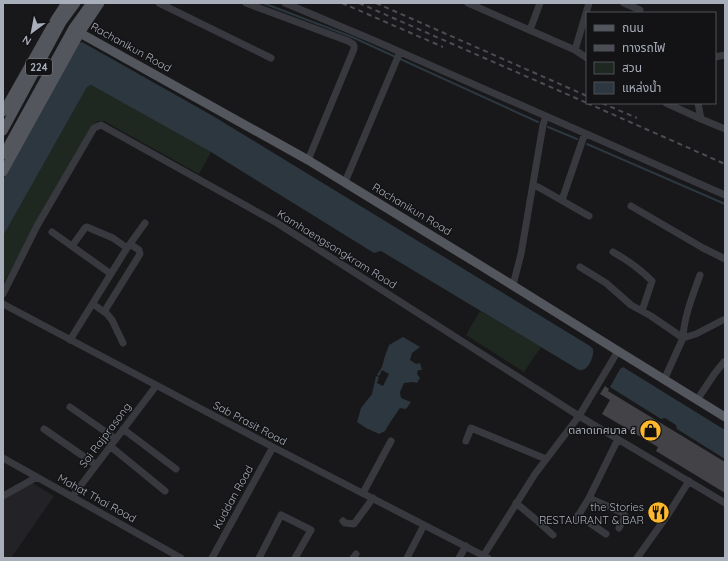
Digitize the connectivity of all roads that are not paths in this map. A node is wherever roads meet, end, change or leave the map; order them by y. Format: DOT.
graph roads {
  1 [pos="66,3"];
  2 [pos="76,3"];
  3 [pos="91,3"];
  4 [pos="100,3"];
  5 [pos="159,3"];
  6 [pos="246,3"];
  7 [pos="285,3"];
  8 [pos="540,3"];
  9 [pos="624,3"];
  10 [pos="473,4"];
  11 [pos="640,9"];
  12 [pos="586,13"];
  13 [pos="530,30"];
  14 [pos="80,32"];
  15 [pos="575,50"];
  16 [pos="398,55"];
  17 [pos="586,57"];
  18 [pos="270,58"];
  19 [pos="668,104"];
  20 [pos="698,104"];
  21 [pos="3,112"];
  22 [pos="546,116"];
  23 [pos="702,119"];
  24 [pos="725,128"];
  25 [pos="3,131"];
  26 [pos="585,134"];
  27 [pos="3,155"];
  28 [pos="308,160"];
  29 [pos="3,172"];
  30 [pos="345,182"];
  31 [pos="533,185"];
  32 [pos="725,195"];
  33 [pos="562,200"];
  34 [pos="631,206"];
  35 [pos="589,216"];
  36 [pos="145,223"];
  37 [pos="52,232"];
  38 [pos="72,246"];
  39 [pos="128,246"];
  40 [pos="613,252"];
  41 [pos="725,259"];
  42 [pos="580,267"];
  43 [pos="111,274"];
  44 [pos="700,275"];
  45 [pos="512,285"];
  46 [pos="3,294"];
  47 [pos="3,304"];
  48 [pos="93,304"];
  49 [pos="642,311"];
  50 [pos="104,312"];
  51 [pos="723,320"];
  52 [pos="683,338"];
  53 [pos="70,340"];
  54 [pos="123,343"];
  55 [pos="618,351"];
  56 [pos="724,362"];
  57 [pos="664,380"];
  58 [pos="156,386"];
  59 [pos="697,400"];
  60 [pos="70,407"];
  61 [pos="579,416"];
  62 [pos="725,417"];
  63 [pos="44,429"];
  64 [pos="123,429"];
  65 [pos="116,439"];
  66 [pos="618,439"];
  67 [pos="391,441"];
  68 [pos="466,441"];
  69 [pos="110,446"];
  70 [pos="273,447"];
  71 [pos="3,458"];
  72 [pos="546,459"];
  73 [pos="96,465"];
  74 [pos="176,469"];
  75 [pos="37,477"];
  76 [pos="689,481"];
  77 [pos="165,491"];
  78 [pos="363,493"];
  79 [pos="3,496"];
  80 [pos="72,497"];
  81 [pos="373,498"];
  82 [pos="589,498"];
  83 [pos="516,503"];
  84 [pos="725,503"];
  85 [pos="343,521"];
  86 [pos="424,525"];
  87 [pos="619,528"];
  88 [pos="606,534"];
  89 [pos="553,536"];
  90 [pos="466,546"];
  91 [pos="485,557"];
  92 [pos="181,558"];
  93 [pos="212,558"];
  94 [pos="259,558"];
  95 [pos="295,558"];
  96 [pos="407,558"];
  97 [pos="459,558"];
  98 [pos="636,558"];
  1 -- 21 [label="main road"];
  2 -- 25 [label="main road, 224"];
  3 -- 27 [label="main road"];
  4 -- 14 [label="main road"];
  5 -- 18 [label="street"];
  6 -- 28 [label="street"];
  7 -- 16 [label="street"];
  8 -- 13 [label="street"];
  9 -- 11 [label="street"];
  10 -- 13 [label="street"];
  12 -- 15 [label="street"];
  13 -- 15 [label="street"];
  14 -- 28 [label="main road, Rachanikun Road"];
  14 -- 29 [label="main road"];
  15 -- 17 [label="street"];
  16 -- 22 [label="street"];
  16 -- 30 [label="street"];
  19 -- 23 [label="street"];
  20 -- 23 [label="street"];
  22 -- 26 [label="street"];
  22 -- 31 [label="street"];
  23 -- 24 [label="street"];
  26 -- 32 [label="street"];
  26 -- 33 [label="street"];
  28 -- 30 [label="main road, Rachanikun Road"];
  30 -- 45 [label="main road, Rachanikun Road"];
  31 -- 33 [label="street"];
  31 -- 45 [label="street"];
  33 -- 35 [label="street"];
  34 -- 41 [label="street"];
  36 -- 39 [label="street"];
  37 -- 38 [label="street"];
  38 -- 39 [label="street"];
  38 -- 43 [label="street"];
  39 -- 43 [label="street"];
  39 -- 50 [label="street"];
  40 -- 49 [label="street"];
  42 -- 49 [label="street"];
  43 -- 48 [label="street"];
  44 -- 52 [label="street"];
  45 -- 55 [label="main road, Rachanikun Road"];
  46 -- 61 [label="street, Kamhaengsongkram Road"];
  47 -- 53 [label="street, Sab Prasit Road"];
  48 -- 50 [label="street"];
  48 -- 53 [label="street"];
  49 -- 52 [label="street"];
  50 -- 54 [label="street"];
  51 -- 52 [label="street"];
  52 -- 57 [label="street"];
  53 -- 58 [label="street, Sab Prasit Road"];
  55 -- 57 [label="main road, Rachanikun Road"];
  55 -- 61 [label="street"];
  56 -- 59 [label="street"];
  57 -- 59 [label="main road, Rachanikun Road"];
  58 -- 64 [label="street, Soi Rajprasong"];
  58 -- 70 [label="street, Sab Prasit Road"];
  59 -- 62 [label="main road, Rachanikun Road"];
  60 -- 65 [label="street"];
  61 -- 66 [label="street, Kamhaengsongkram Road"];
  61 -- 72 [label="street"];
  63 -- 73 [label="street"];
  64 -- 65 [label="street, Soi Rajprasong"];
  64 -- 74 [label="street"];
  65 -- 69 [label="street, Soi Rajprasong"];
  66 -- 76 [label="street, Kamhaengsongkram Road"];
  66 -- 82 [label="street"];
  67 -- 78 [label="street"];
  68 -- 72 [label="street"];
  69 -- 73 [label="street, Soi Rajprasong"];
  69 -- 77 [label="street"];
  70 -- 78 [label="street, Sab Prasit Road"];
  70 -- 93 [label="street, Kuddan Road"];
  71 -- 75 [label="street, Mahat Thai Road"];
  72 -- 83 [label="street"];
  73 -- 80 [label="street, Soi Rajprasong"];
  75 -- 79 [label="street"];
  75 -- 80 [label="street, Mahat Thai Road"];
  76 -- 84 [label="street, Kamhaengsongkram Road"];
  76 -- 98 [label="street"];
  78 -- 81 [label="street, Sab Prasit Road"];
  80 -- 92 [label="street, Mahat Thai Road"];
  81 -- 85 [label="street"];
  81 -- 86 [label="street, Sab Prasit Road"];
  82 -- 87 [label="street"];
  82 -- 88 [label="street"];
  83 -- 89 [label="street"];
  83 -- 91 [label="street"];
  86 -- 90 [label="street, Sab Prasit Road"];
  86 -- 96 [label="street"];
  90 -- 91 [label="street, Sab Prasit Road"];
  90 -- 97 [label="street"];
  94 -- 95 [label="street"];
}
